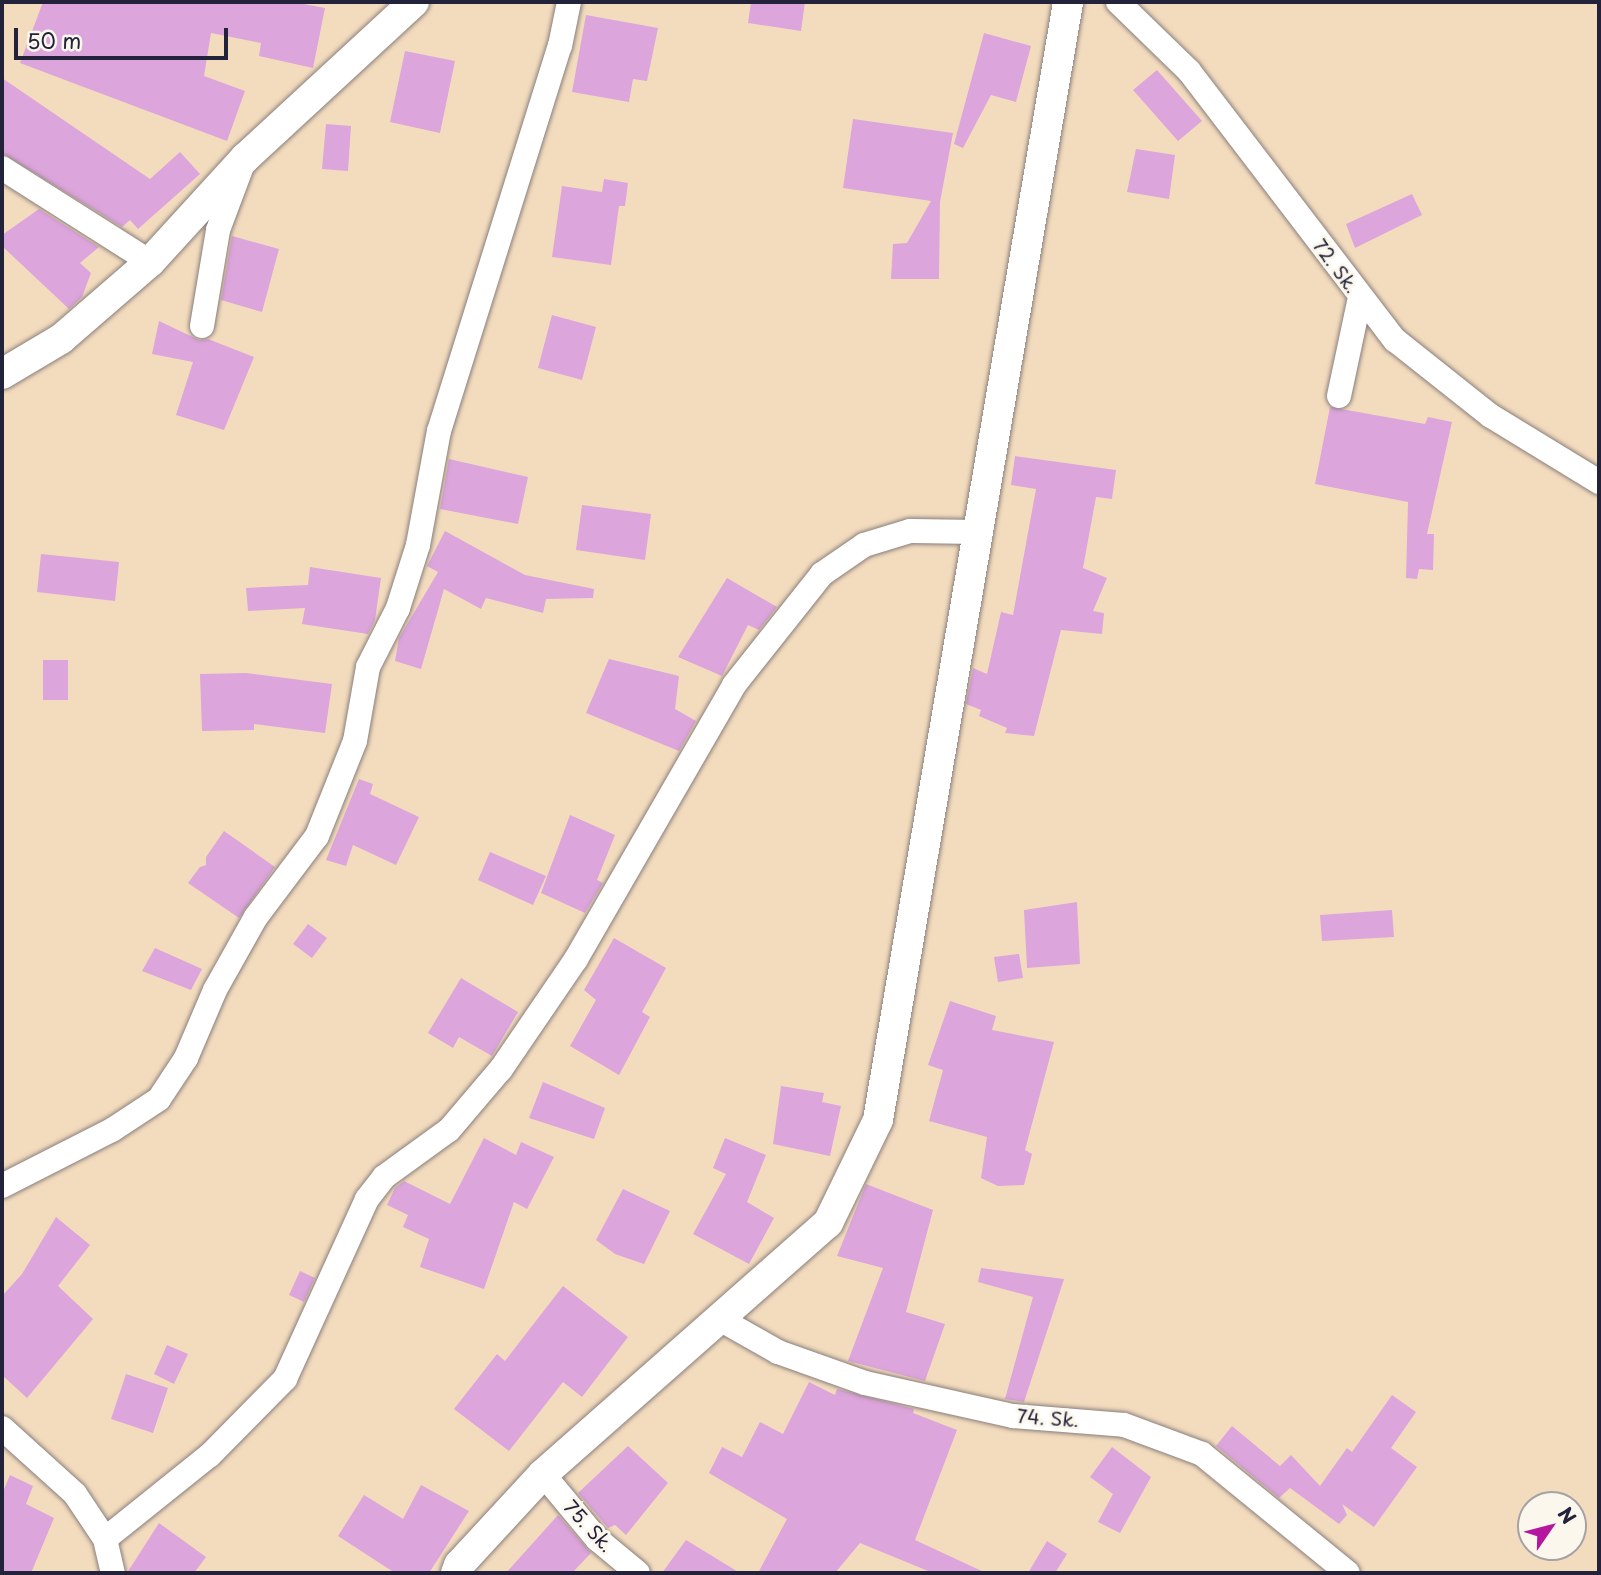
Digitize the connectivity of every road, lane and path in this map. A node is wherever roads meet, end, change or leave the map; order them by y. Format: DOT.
graph roads {
  1 [pos="414,2"];
  2 [pos="569,2"];
  3 [pos="1068,2"];
  4 [pos="1118,2"];
  5 [pos="245,159"];
  6 [pos="2,168"];
  7 [pos="150,262"];
  8 [pos="1360,298"];
  9 [pos="202,326"];
  10 [pos="2,374"];
  11 [pos="1339,396"];
  12 [pos="1599,482"];
  13 [pos="981,532"];
  14 [pos="2,1186"];
  15 [pos="718,1318"];
  16 [pos="2,1427"];
  17 [pos="543,1474"];
  18 [pos="105,1539"];
  19 [pos="113,1573"];
  20 [pos="456,1573"];
  21 [pos="638,1573"];
  22 [pos="1348,1573"];
  1 -- 5 [label="street"];
  2 -- 14 [label="street"];
  3 -- 13 [label="street"];
  4 -- 8 [label="street, 72. Sk."];
  5 -- 7 [label="street"];
  5 -- 9 [label="street"];
  6 -- 7 [label="street"];
  7 -- 10 [label="street"];
  8 -- 11 [label="street"];
  8 -- 12 [label="street, 72. Sk."];
  13 -- 15 [label="street"];
  13 -- 18 [label="street"];
  15 -- 17 [label="street"];
  15 -- 22 [label="street, 74. Sk."];
  16 -- 18 [label="street"];
  17 -- 20 [label="street"];
  17 -- 21 [label="street, 75. Sk."];
  18 -- 19 [label="street"];
}
